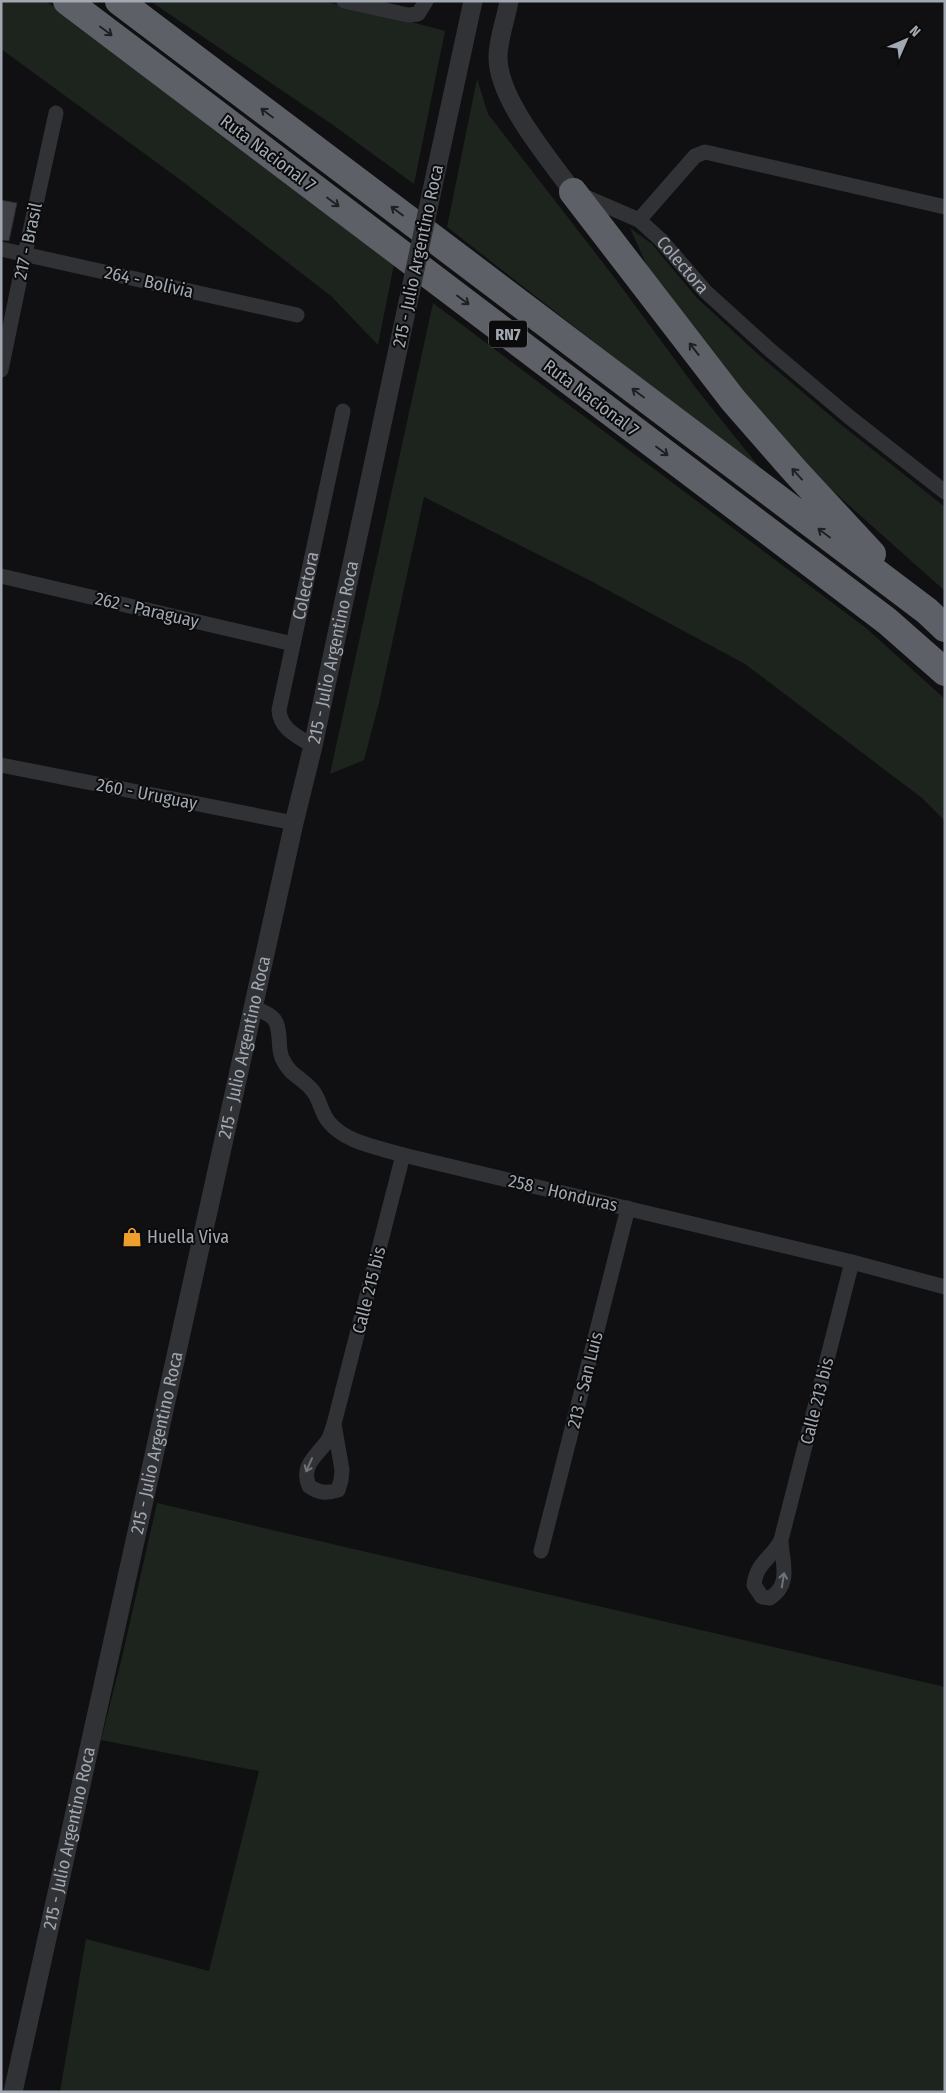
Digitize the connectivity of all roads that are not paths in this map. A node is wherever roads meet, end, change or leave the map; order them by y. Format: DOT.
graph roads {
  1 [pos="67,1"];
  2 [pos="119,1"];
  3 [pos="344,1"];
  4 [pos="426,1"];
  5 [pos="473,1"];
  6 [pos="510,1"];
  7 [pos="56,113"];
  8 [pos="573,192"];
  9 [pos="945,207"];
  10 [pos="639,220"];
  11 [pos="1,249"];
  12 [pos="25,254"];
  13 [pos="297,315"];
  14 [pos="1,370"];
  15 [pos="343,410"];
  16 [pos="945,492"];
  17 [pos="1,576"];
  18 [pos="936,620"];
  19 [pos="293,644"];
  20 [pos="945,672"];
  21 [pos="313,746"];
  22 [pos="1,765"];
  23 [pos="294,823"];
  24 [pos="252,1007"];
  25 [pos="403,1155"];
  26 [pos="628,1208"];
  27 [pos="852,1262"];
  28 [pos="945,1287"];
  29 [pos="334,1424"];
  30 [pos="781,1540"];
  31 [pos="541,1551"];
  32 [pos="10,2087"];
  1 -- 20 [label="highway, Ruta Nacional 7 / RN7, one-way"];
  18 -- 2 [label="highway, Ruta Nacional 7 / RN7, one-way"];
  3 -- 4 [label="street"];
  5 -- 21 [label="street, 215 - Julio Argentino Roca, bridge"];
  6 -- 8 [label="street"];
  7 -- 12 [label="street, 217 - Brasil"];
  8 -- 10 [label="street, Colectora"];
  18 -- 8 [label="highway, one-way"];
  9 -- 10 [label="street"];
  10 -- 16 [label="street, Colectora"];
  11 -- 12 [label="street, 264 - Bolivia"];
  12 -- 13 [label="street, 264 - Bolivia"];
  12 -- 14 [label="street, 217 - Brasil"];
  15 -- 19 [label="street, Colectora"];
  17 -- 19 [label="street, 262 - Paraguay"];
  19 -- 21 [label="street, Colectora"];
  21 -- 23 [label="street, 215 - Julio Argentino Roca"];
  22 -- 23 [label="street, 260 - Uruguay"];
  23 -- 24 [label="street, 215 - Julio Argentino Roca"];
  24 -- 25 [label="street, 258 - Honduras"];
  24 -- 32 [label="street, 215 - Julio Argentino Roca"];
  25 -- 26 [label="street, 258 - Honduras"];
  25 -- 29 [label="street, Calle 215 bis"];
  26 -- 27 [label="street, 258 - Honduras"];
  26 -- 31 [label="street, 213 - San Luis"];
  27 -- 28 [label="street, 258 - Honduras"];
  27 -- 30 [label="street, Calle 213 bis"];
}
